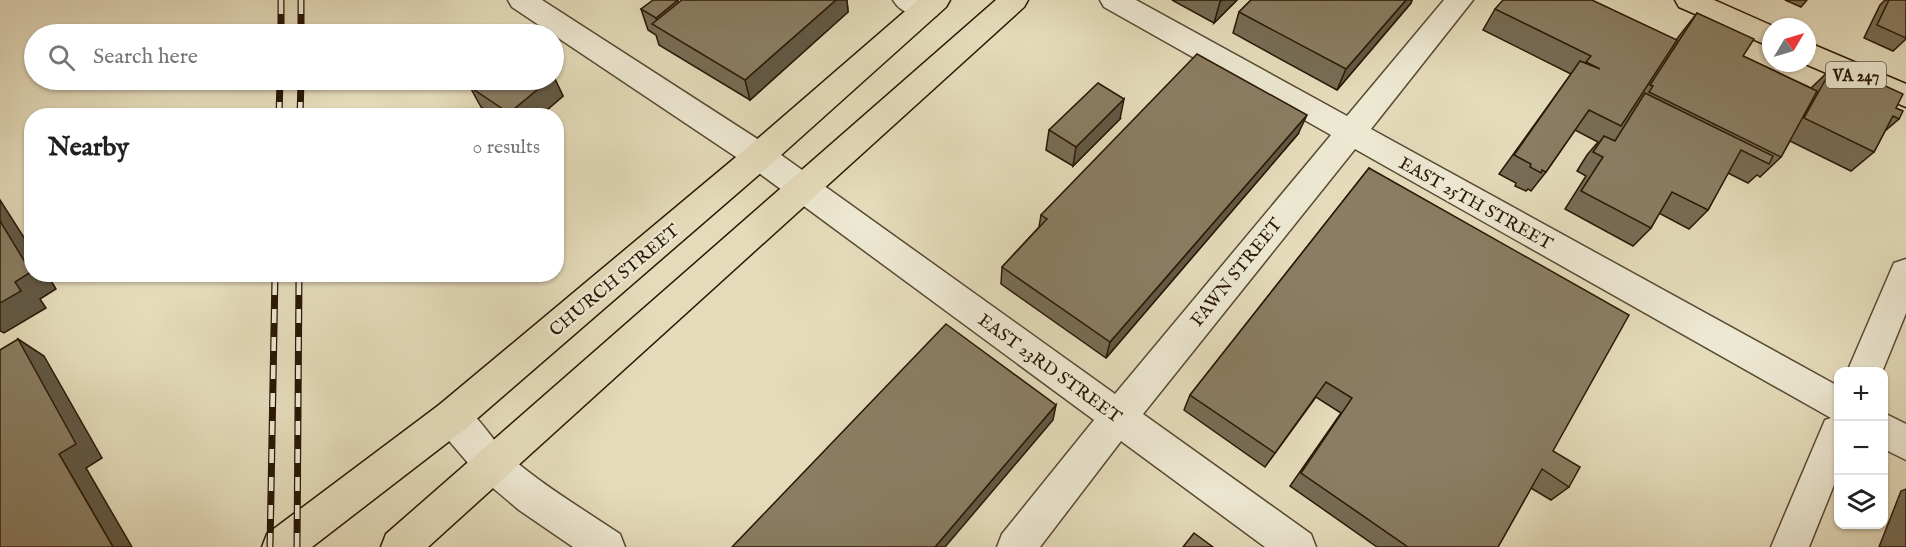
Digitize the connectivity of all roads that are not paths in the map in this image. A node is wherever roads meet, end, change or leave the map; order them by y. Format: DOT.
graph roads {
  1 [pos="522,0"];
  2 [pos="1014,0"];
  3 [pos="1459,0"];
  4 [pos="1689,0"];
  5 [pos="1122,2"];
  6 [pos="923,3"];
  7 [pos="558,24"];
  8 [pos="564,28"];
  9 [pos="1762,33"];
  10 [pos="1816,57"];
  11 [pos="1906,96"];
  12 [pos="1350,132"];
  13 [pos="759,156"];
  14 [pos="803,188"];
  15 [pos="1905,278"];
  16 [pos="1866,367"];
  17 [pos="1834,401"];
  18 [pos="452,417"];
  19 [pos="1118,417"];
  20 [pos="1888,432"];
  21 [pos="1906,442"];
  22 [pos="1834,444"];
  23 [pos="493,465"];
  24 [pos="281,547"];
  25 [pos="400,547"];
  26 [pos="606,547"];
  27 [pos="1016,547"];
  28 [pos="1297,547"];
  29 [pos="1790,547"];
  1 -- 7 [label="street, EAST 23RD STREET"];
  2 -- 14 [label="main road"];
  3 -- 12 [label="street, FAWN STREET"];
  4 -- 9 [label="main road"];
  5 -- 12 [label="street, EAST 25TH STREET"];
  6 -- 13 [label="main road, CHURCH STREET"];
  8 -- 13 [label="street, EAST 23RD STREET"];
  10 -- 11 [label="main road, VA 247"];
  12 -- 17 [label="street, EAST 25TH STREET"];
  12 -- 19 [label="street, FAWN STREET"];
  13 -- 14 [label="street, EAST 23RD STREET"];
  13 -- 18 [label="main road, CHURCH STREET"];
  14 -- 19 [label="street, EAST 23RD STREET"];
  14 -- 23 [label="main road"];
  15 -- 16 [label="street"];
  18 -- 23 [label="street"];
  18 -- 24 [label="main road, CHURCH STREET"];
  19 -- 27 [label="street, FAWN STREET"];
  19 -- 28 [label="street, EAST 23RD STREET"];
  20 -- 21 [label="street"];
  22 -- 29 [label="street"];
  23 -- 25 [label="main road"];
  23 -- 26 [label="street"];
}
